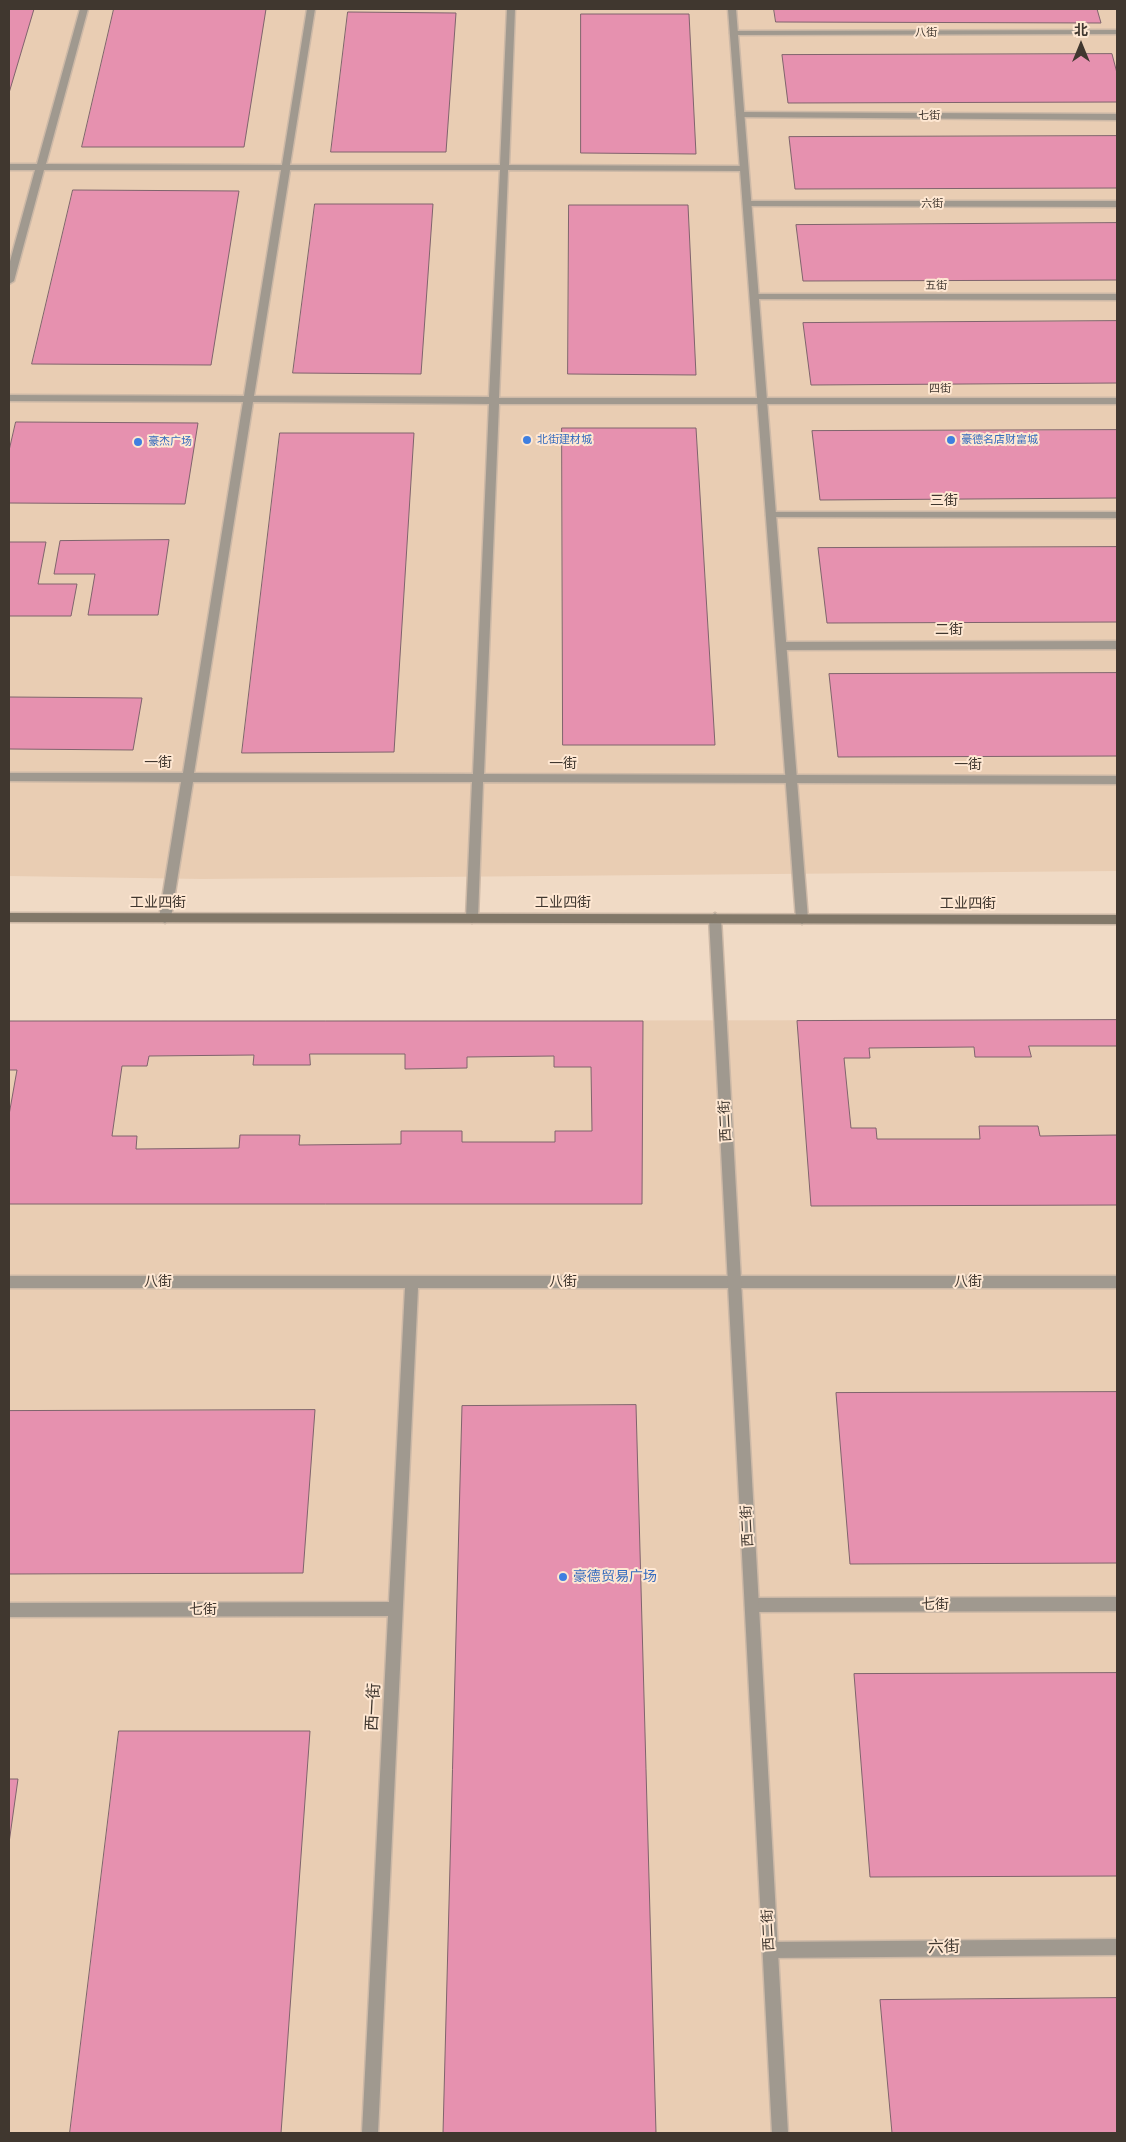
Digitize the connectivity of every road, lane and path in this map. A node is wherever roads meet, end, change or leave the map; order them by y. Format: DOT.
graph roads {
  1 [pos="84,9"];
  2 [pos="311,9"];
  3 [pos="511,9"];
  4 [pos="732,9"];
  5 [pos="1117,32"];
  6 [pos="734,33"];
  7 [pos="740,115"];
  8 [pos="1117,117"];
  9 [pos="9,166"];
  10 [pos="40,167"];
  11 [pos="286,167"];
  12 [pos="504,168"];
  13 [pos="744,168"];
  14 [pos="747,204"];
  15 [pos="1117,204"];
  16 [pos="9,281"];
  17 [pos="754,297"];
  18 [pos="1117,297"];
  19 [pos="9,398"];
  20 [pos="248,399"];
  21 [pos="494,400"];
  22 [pos="1117,401"];
  23 [pos="762,402"];
  24 [pos="771,515"];
  25 [pos="1117,515"];
  26 [pos="1117,645"];
  27 [pos="780,646"];
  28 [pos="9,777"];
  29 [pos="188,778"];
  30 [pos="478,779"];
  31 [pos="791,779"];
  32 [pos="1117,780"];
  33 [pos="9,918"];
  34 [pos="165,918"];
  35 [pos="472,918"];
  36 [pos="716,918"];
  37 [pos="802,919"];
  38 [pos="1117,920"];
  39 [pos="9,1282"];
  40 [pos="412,1282"];
  41 [pos="735,1282"];
  42 [pos="1117,1282"];
  43 [pos="1117,1604"];
  44 [pos="752,1605"];
  45 [pos="396,1609"];
  46 [pos="9,1610"];
  47 [pos="1117,1947"];
  48 [pos="770,1950"];
  49 [pos="370,2133"];
  50 [pos="780,2133"];
  1 -- 10 [label="street"];
  2 -- 11 [label="street"];
  3 -- 12 [label="street"];
  4 -- 6 [label="street"];
  5 -- 6 [label="street, 八街"];
  6 -- 7 [label="street"];
  7 -- 8 [label="street, 七街"];
  7 -- 13 [label="street"];
  9 -- 10 [label="street"];
  10 -- 11 [label="street"];
  10 -- 16 [label="street"];
  11 -- 12 [label="street"];
  11 -- 20 [label="street"];
  12 -- 13 [label="street"];
  12 -- 21 [label="street"];
  13 -- 14 [label="street"];
  14 -- 15 [label="street, 六街"];
  14 -- 17 [label="street"];
  17 -- 18 [label="street, 五街"];
  17 -- 23 [label="street"];
  19 -- 20 [label="street, 四街"];
  20 -- 21 [label="street, 四街"];
  20 -- 29 [label="street"];
  21 -- 23 [label="street, 四街"];
  21 -- 30 [label="street"];
  22 -- 23 [label="street, 四街"];
  23 -- 24 [label="street"];
  24 -- 25 [label="street, 三街"];
  24 -- 27 [label="street"];
  26 -- 27 [label="street, 二街"];
  27 -- 31 [label="street"];
  28 -- 29 [label="street, 一街"];
  29 -- 30 [label="street, 一街"];
  29 -- 34 [label="street"];
  30 -- 31 [label="street, 一街"];
  30 -- 35 [label="street"];
  31 -- 32 [label="street, 一街"];
  31 -- 37 [label="street"];
  33 -- 34 [label="street, 工业四街"];
  34 -- 35 [label="street, 工业四街"];
  35 -- 36 [label="street, 工业四街"];
  36 -- 37 [label="street, 工业四街"];
  36 -- 41 [label="street, 西二街"];
  37 -- 38 [label="street, 工业四街"];
  39 -- 40 [label="street, 八街"];
  40 -- 41 [label="street, 八街"];
  40 -- 45 [label="street, 西一街"];
  41 -- 42 [label="street, 八街"];
  41 -- 44 [label="street, 西二街"];
  43 -- 44 [label="street, 七街"];
  44 -- 48 [label="street, 西二街"];
  45 -- 46 [label="street, 七街"];
  45 -- 49 [label="street, 西一街"];
  47 -- 48 [label="street, 六街"];
  48 -- 50 [label="street, 西二街"];
}
